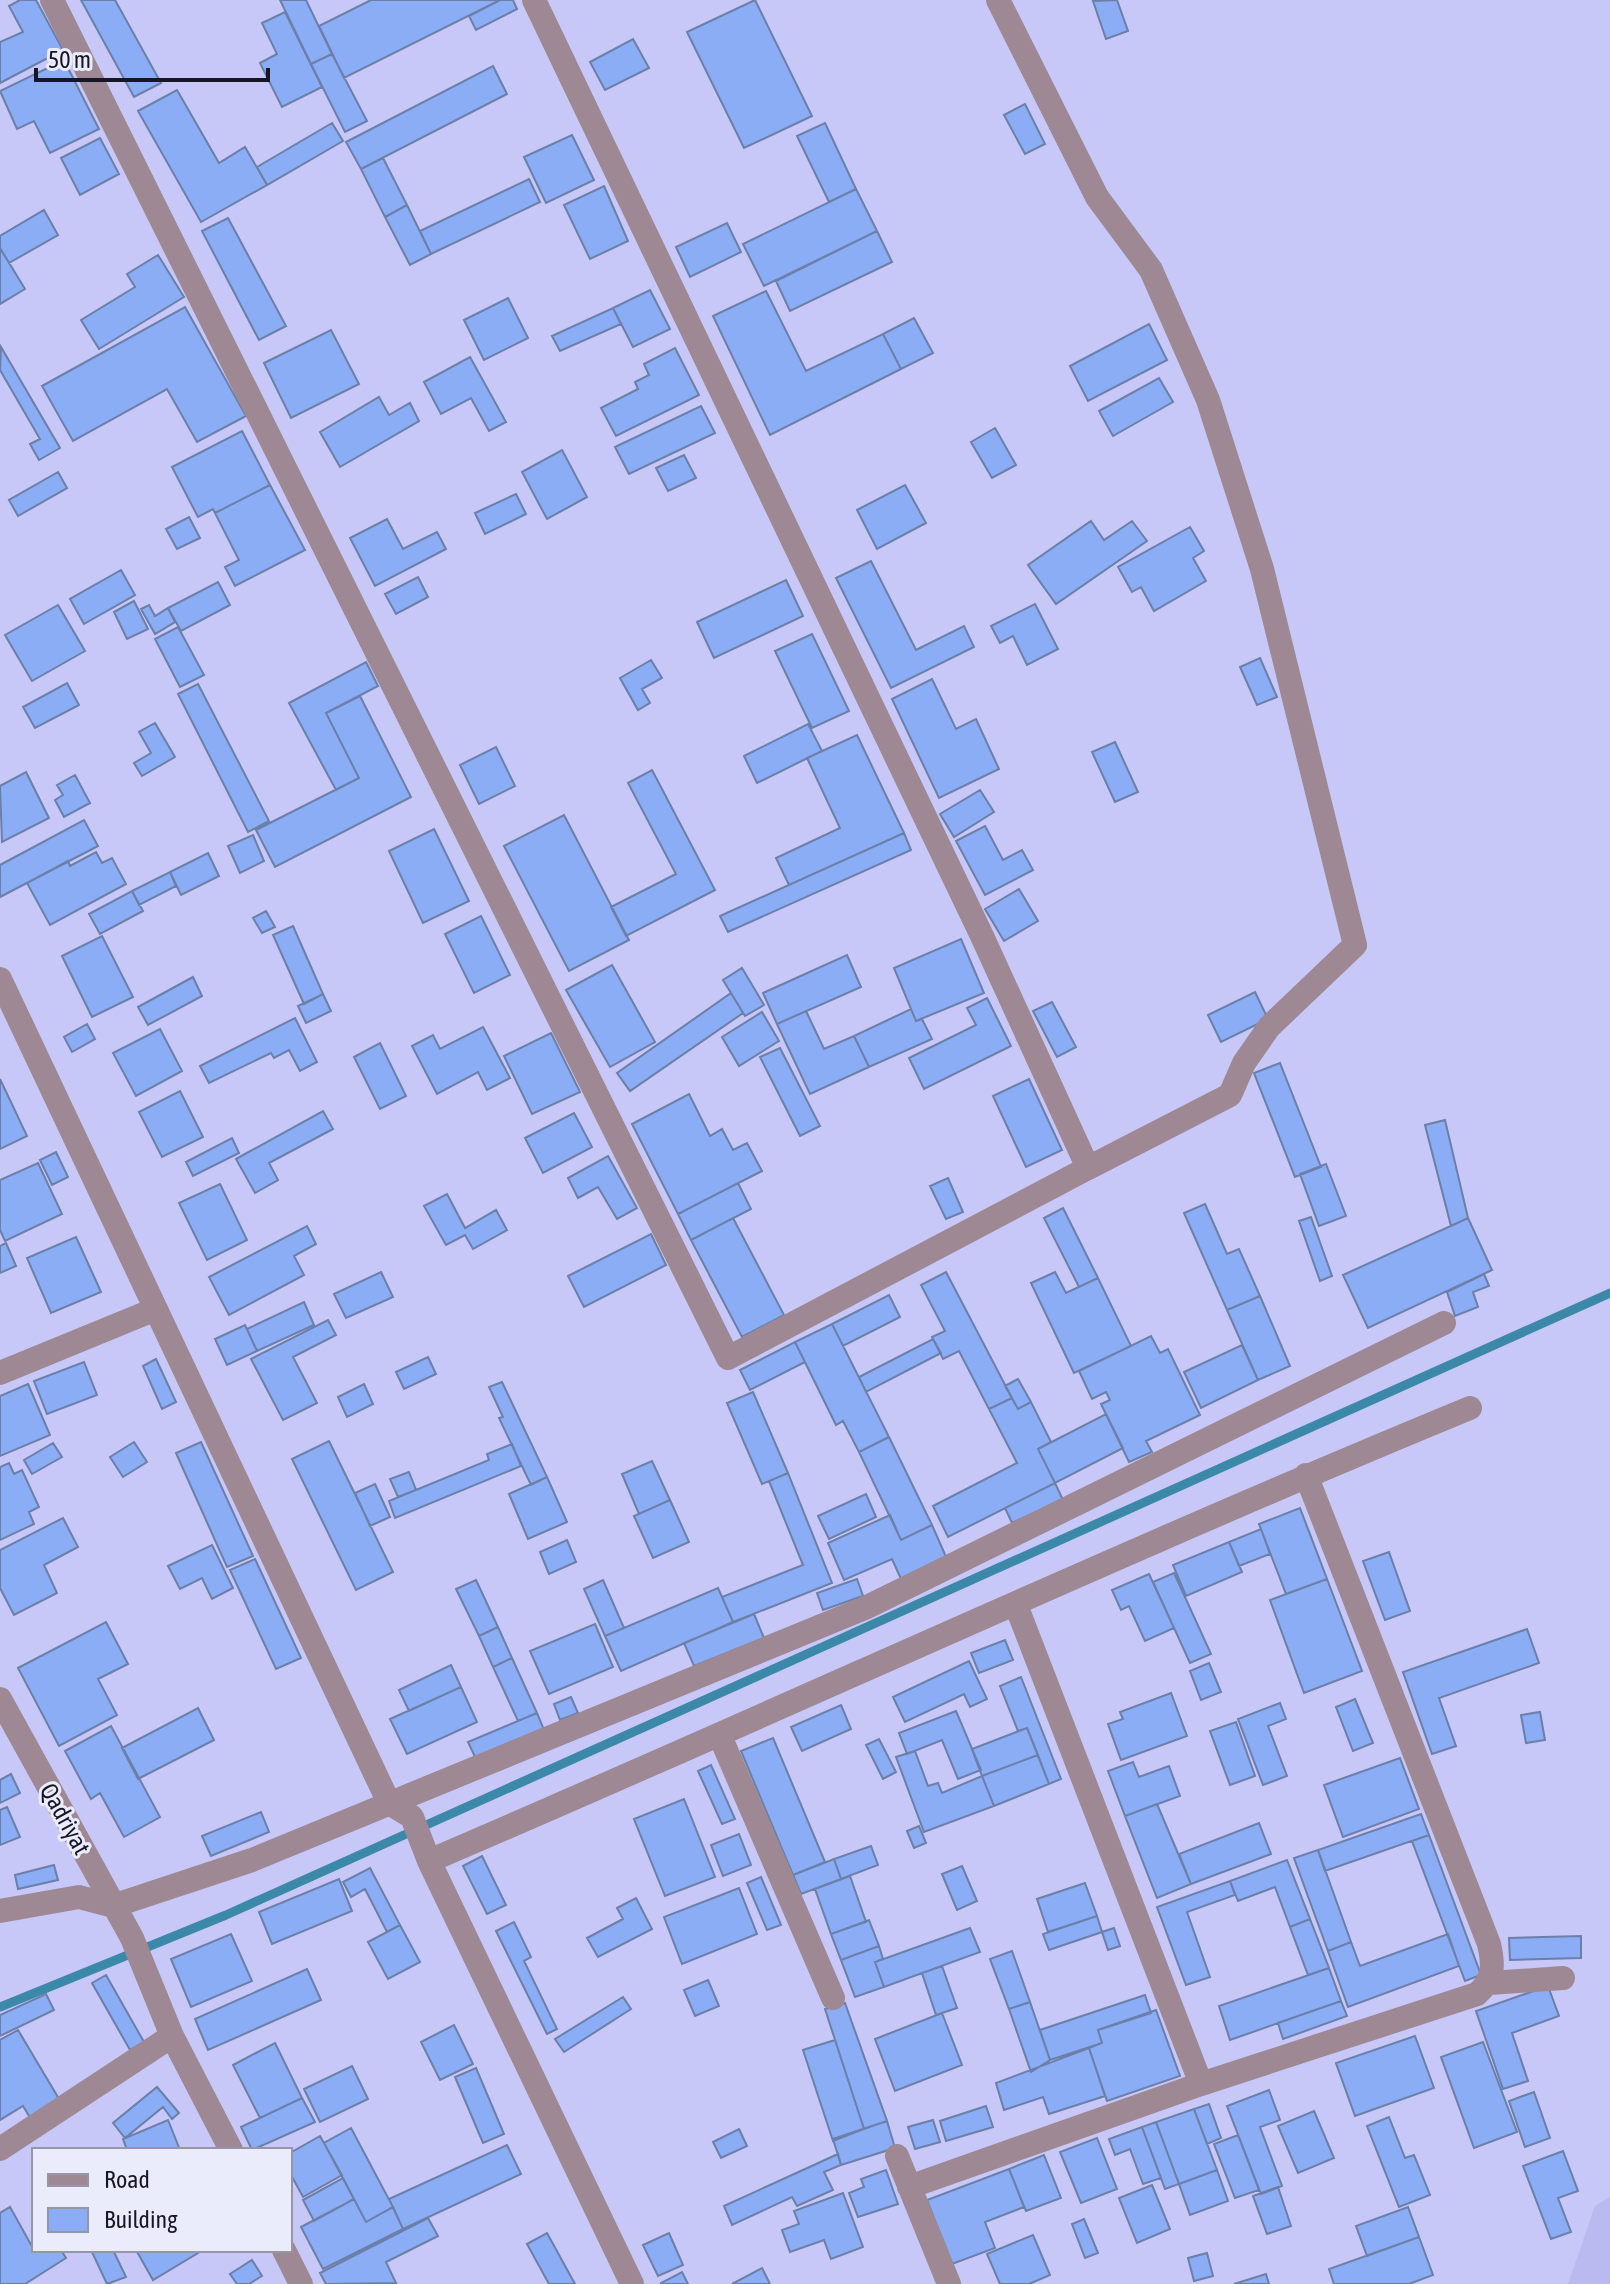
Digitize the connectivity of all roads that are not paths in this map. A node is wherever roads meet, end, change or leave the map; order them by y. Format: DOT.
graph roads {
  1 [pos="52,0"];
  2 [pos="534,0"];
  3 [pos="998,0"];
  4 [pos="0,979"];
  5 [pos="1088,1168"];
  6 [pos="156,1309"];
  7 [pos="1444,1323"];
  8 [pos="0,1373"];
  9 [pos="1470,1408"];
  10 [pos="1306,1475"];
  11 [pos="1016,1605"];
  12 [pos="0,1699"];
  13 [pos="720,1736"];
  14 [pos="389,1803"];
  15 [pos="426,1850"];
  16 [pos="113,1906"];
  17 [pos="0,1911"];
  18 [pos="1563,1978"];
  19 [pos="1490,1983"];
  20 [pos="833,1998"];
  21 [pos="172,2036"];
  22 [pos="1201,2084"];
  23 [pos="230,2148"];
  24 [pos="0,2149"];
  25 [pos="897,2156"];
  26 [pos="909,2187"];
  27 [pos="285,2252"];
  28 [pos="301,2284"];
  29 [pos="632,2284"];
  30 [pos="949,2284"];
  1 -- 5 [label="street"];
  2 -- 5 [label="street"];
  3 -- 5 [label="street"];
  4 -- 6 [label="street"];
  6 -- 8 [label="street"];
  6 -- 14 [label="street"];
  7 -- 14 [label="street"];
  9 -- 10 [label="street"];
  10 -- 11 [label="street"];
  10 -- 19 [label="street"];
  11 -- 13 [label="street"];
  11 -- 22 [label="street"];
  12 -- 16 [label="street, Qadriyat"];
  13 -- 15 [label="street"];
  13 -- 20 [label="street"];
  14 -- 15 [label="street"];
  14 -- 16 [label="street"];
  15 -- 29 [label="street"];
  16 -- 17 [label="street"];
  16 -- 21 [label="street, Qadriyat"];
  18 -- 19 [label="street"];
  19 -- 22 [label="street"];
  21 -- 23 [label="street, Qadriyat"];
  21 -- 24 [label="street"];
  22 -- 26 [label="street"];
  25 -- 26 [label="street"];
  26 -- 30 [label="street"];
  27 -- 28 [label="street"];
}
